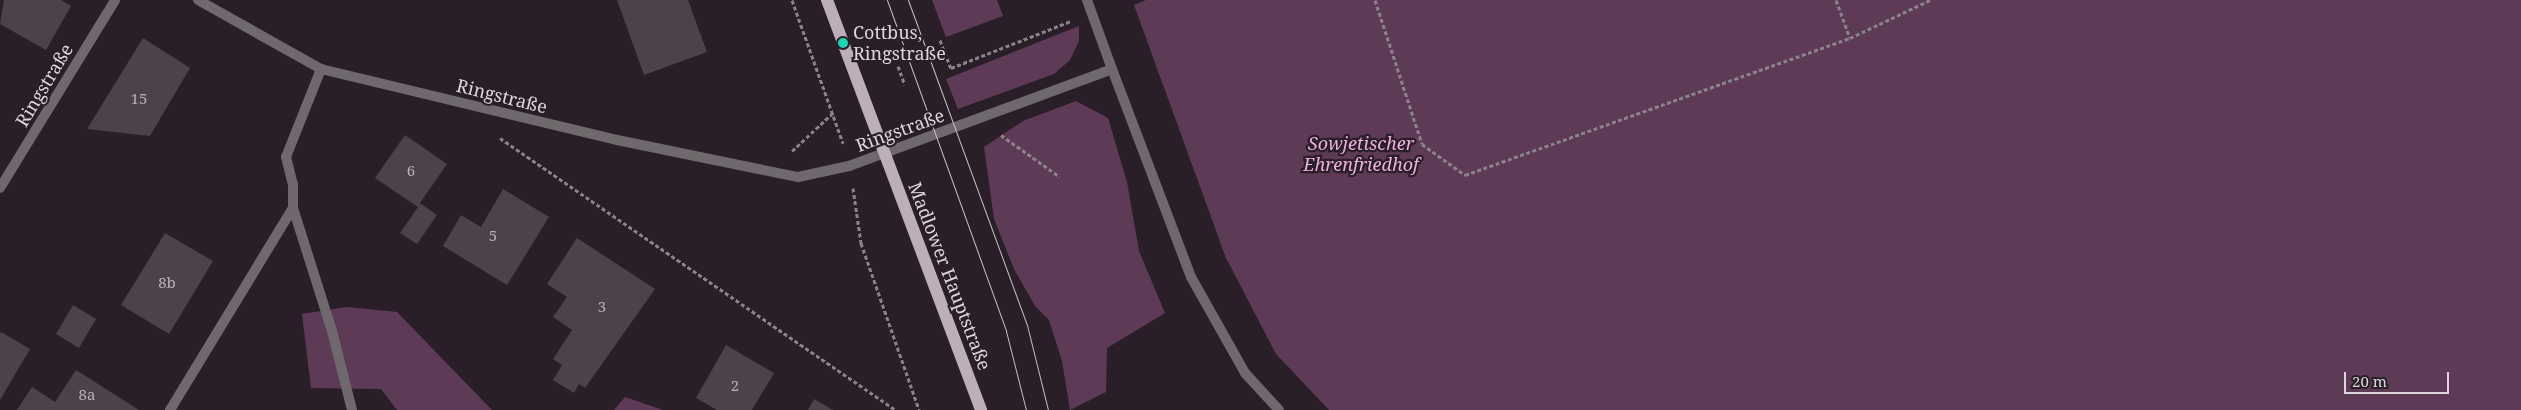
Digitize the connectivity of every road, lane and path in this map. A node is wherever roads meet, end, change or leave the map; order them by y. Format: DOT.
graph roads {
  1 [pos="115,0"];
  2 [pos="198,0"];
  3 [pos="792,0"];
  4 [pos="827,0"];
  5 [pos="1087,0"];
  6 [pos="1375,0"];
  7 [pos="1836,0"];
  8 [pos="1930,0"];
  9 [pos="1850,38"];
  10 [pos="940,40"];
  11 [pos="898,66"];
  12 [pos="321,69"];
  13 [pos="1112,69"];
  14 [pos="905,85"];
  15 [pos="834,112"];
  16 [pos="978,119"];
  17 [pos="491,131"];
  18 [pos="884,154"];
  19 [pos="850,166"];
  20 [pos="770,172"];
  21 [pos="1060,177"];
  22 [pos="0,188"];
  23 [pos="293,208"];
  24 [pos="170,410"];
  25 [pos="352,410"];
  26 [pos="896,410"];
  27 [pos="919,410"];
  28 [pos="982,410"];
  29 [pos="1278,410"];
  1 -- 22 [label="street, Ringstraße"];
  2 -- 12 [label="street, Ringstraße"];
  3 -- 15 [label="path"];
  4 -- 18 [label="main road, Madlower Hauptstraße"];
  5 -- 10 [label="path"];
  5 -- 13 [label="street"];
  6 -- 9 [label="path"];
  7 -- 9 [label="path"];
  8 -- 9 [label="path"];
  11 -- 14 [label="path"];
  12 -- 20 [label="street, Ringstraße"];
  12 -- 23 [label="street"];
  13 -- 16 [label="street, Ringstraße"];
  13 -- 29 [label="street"];
  15 -- 19 [label="path"];
  15 -- 20 [label="path"];
  16 -- 18 [label="street, Ringstraße"];
  16 -- 21 [label="path"];
  17 -- 26 [label="path"];
  18 -- 19 [label="street, Ringstraße"];
  18 -- 28 [label="main road, Madlower Hauptstraße"];
  19 -- 20 [label="street, Ringstraße"];
  19 -- 27 [label="path"];
  23 -- 24 [label="street"];
  23 -- 25 [label="street"];
}
